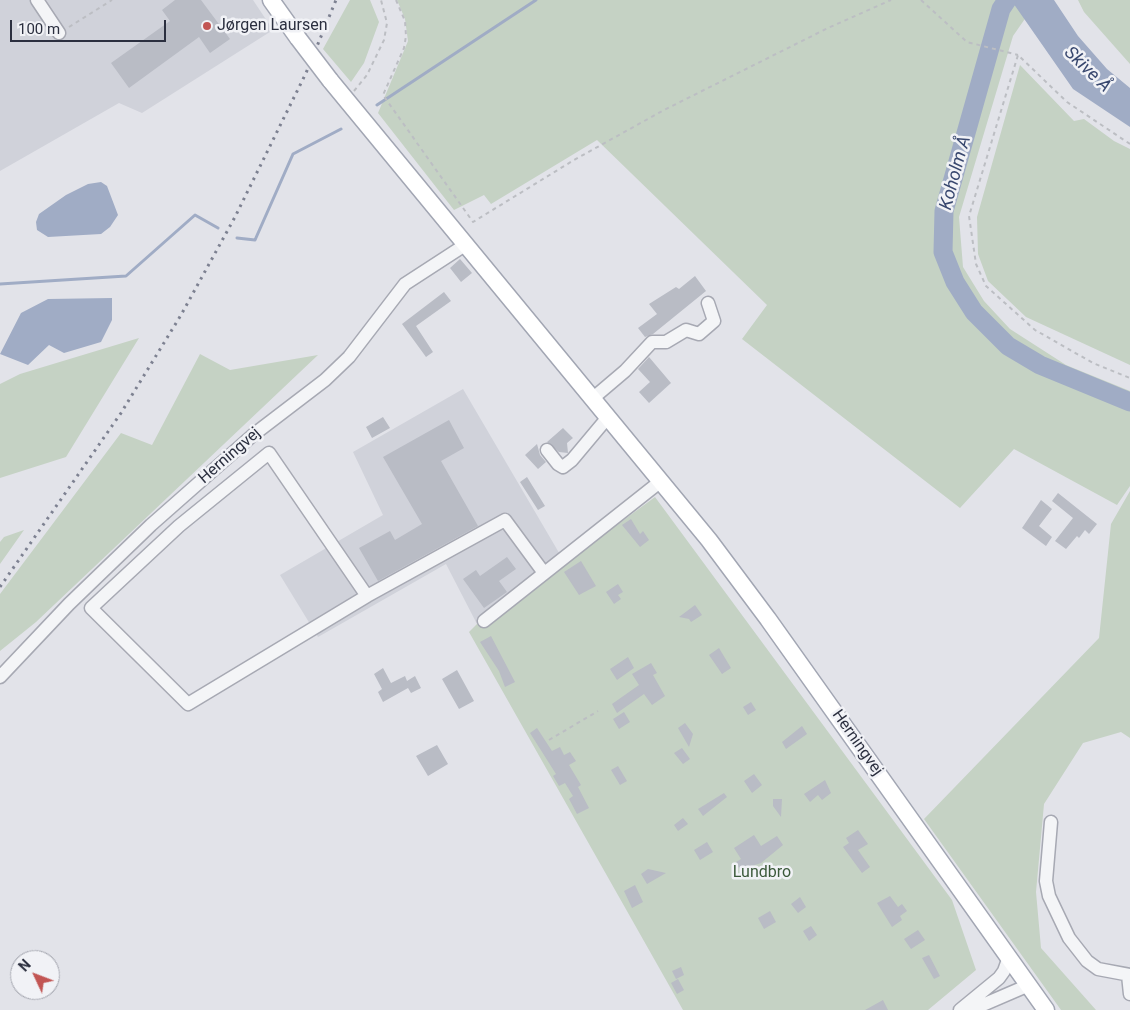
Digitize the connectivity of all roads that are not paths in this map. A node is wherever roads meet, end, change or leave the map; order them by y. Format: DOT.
graph roads {
  1 [pos="37,0"];
  2 [pos="271,0"];
  3 [pos="59,33"];
  4 [pos="465,245"];
  5 [pos="708,303"];
  6 [pos="592,398"];
  7 [pos="608,417"];
  8 [pos="547,450"];
  9 [pos="661,481"];
  10 [pos="544,573"];
  11 [pos="367,596"];
  12 [pos="484,620"];
  13 [pos="0,677"];
  14 [pos="1052,822"];
  15 [pos="1009,957"];
  16 [pos="1129,975"];
  17 [pos="1029,985"];
  18 [pos="1130,994"];
  19 [pos="960,1010"];
  20 [pos="971,1010"];
  21 [pos="1046,1010"];
  1 -- 3 [label="street"];
  2 -- 4 [label="main road, Herningvej, bridge"];
  4 -- 6 [label="main road, Herningvej"];
  4 -- 13 [label="street, Herningvej"];
  5 -- 6 [label="street"];
  6 -- 7 [label="main road, Herningvej"];
  7 -- 8 [label="street"];
  7 -- 9 [label="main road, Herningvej"];
  9 -- 10 [label="street"];
  9 -- 15 [label="main road, Herningvej"];
  10 -- 11 [label="street"];
  10 -- 12 [label="street"];
  11 -- 11 [label="street"];
  14 -- 16 [label="street"];
  15 -- 17 [label="main road, Herningvej"];
  15 -- 19 [label="street"];
  16 -- 18 [label="street"];
  17 -- 20 [label="street"];
  17 -- 21 [label="main road, Herningvej"];
}
